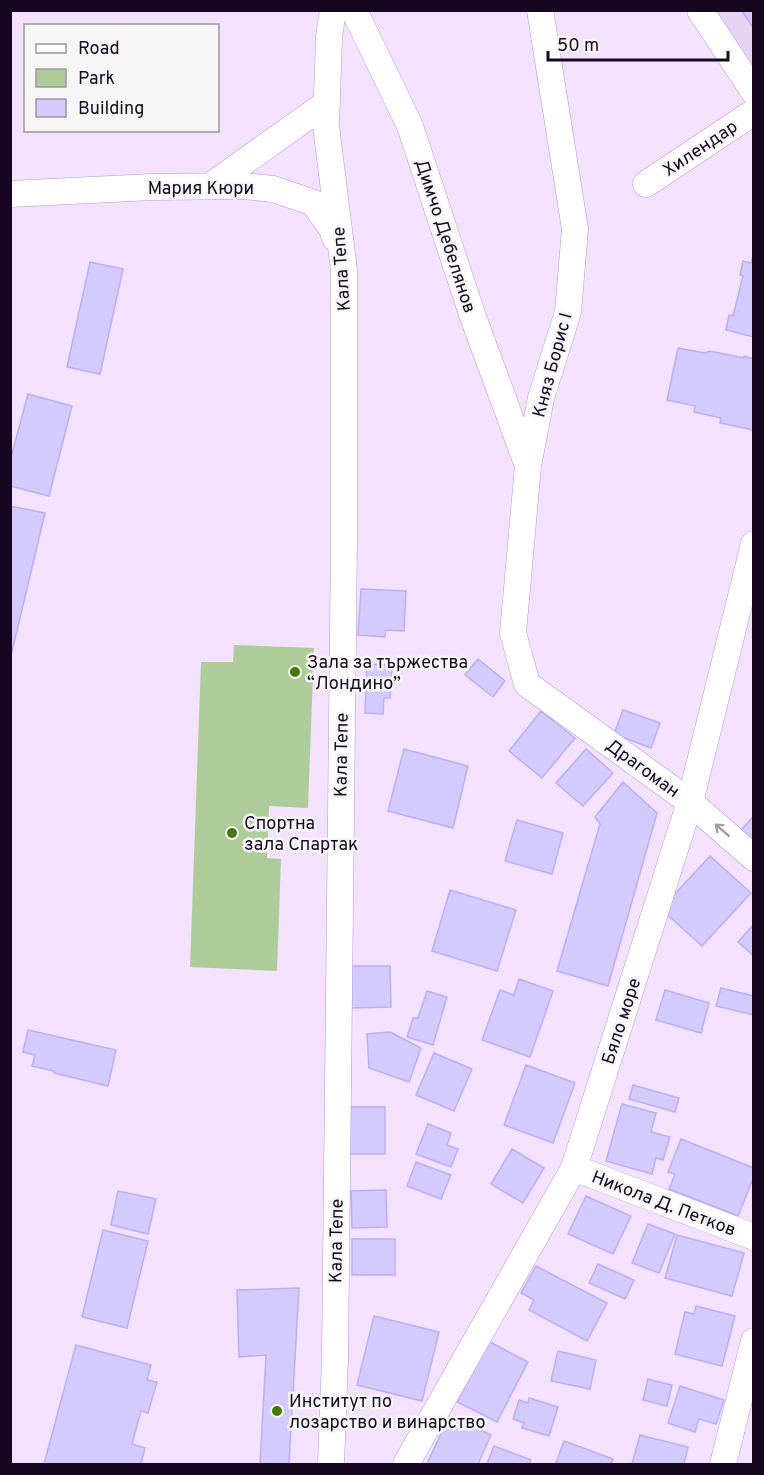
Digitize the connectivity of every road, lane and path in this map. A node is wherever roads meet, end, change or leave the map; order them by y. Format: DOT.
graph roads {
  1 [pos="333,10"];
  2 [pos="354,10"];
  3 [pos="540,10"];
  4 [pos="700,10"];
  5 [pos="753,92"];
  6 [pos="327,103"];
  7 [pos="753,112"];
  8 [pos="646,184"];
  9 [pos="210,186"];
  10 [pos="10,195"];
  11 [pos="344,270"];
  12 [pos="528,466"];
  13 [pos="753,544"];
  14 [pos="527,684"];
  15 [pos="690,802"];
  16 [pos="753,858"];
  17 [pos="574,1168"];
  18 [pos="753,1238"];
  19 [pos="753,1341"];
  20 [pos="331,1464"];
  21 [pos="406,1464"];
  22 [pos="723,1464"];
  1 -- 6 [label="street, Кала Тепе"];
  2 -- 12 [label="street, Димчо Дебелянов"];
  3 -- 12 [label="street, Княз Борис I"];
  4 -- 5 [label="street"];
  6 -- 9 [label="street"];
  6 -- 11 [label="street, Кала Тепе"];
  7 -- 8 [label="street, Хилендар"];
  9 -- 10 [label="street, Мария Кюри"];
  9 -- 11 [label="street, Мария Кюри"];
  11 -- 20 [label="street, Кала Тепе"];
  12 -- 14 [label="street, Княз Борис I"];
  13 -- 15 [label="street, Бяло море"];
  14 -- 15 [label="street, Драгоман"];
  16 -- 15 [label="street, Драгоман, one-way"];
  15 -- 17 [label="street, Бяло море"];
  17 -- 18 [label="street, Никола Д. Петков"];
  17 -- 21 [label="street, Бяло море"];
  19 -- 22 [label="street"];
}
